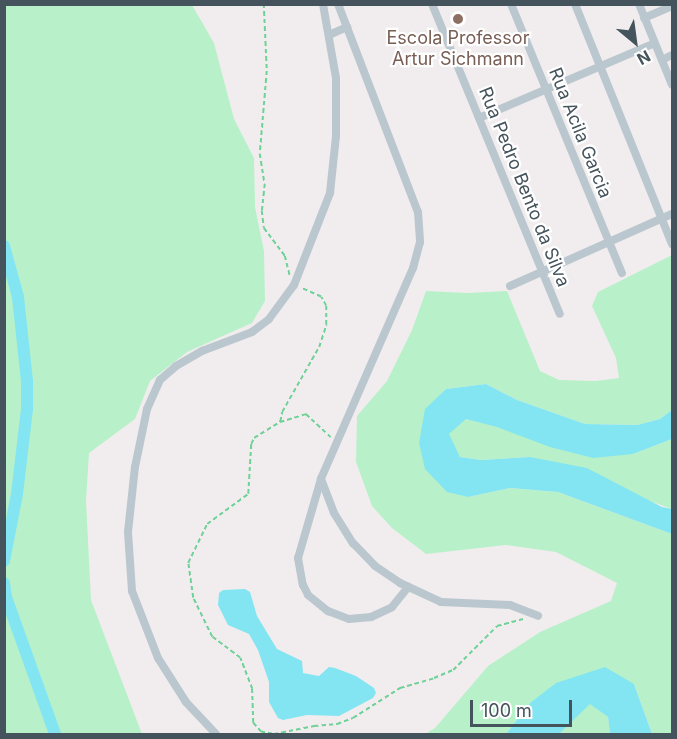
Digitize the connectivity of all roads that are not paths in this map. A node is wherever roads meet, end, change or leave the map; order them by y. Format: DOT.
graph roads {
  1 [pos="323,4"];
  2 [pos="338,4"];
  3 [pos="432,4"];
  4 [pos="511,4"];
  5 [pos="575,4"];
  6 [pos="639,4"];
  7 [pos="672,6"];
  8 [pos="644,18"];
  9 [pos="347,27"];
  10 [pos="329,35"];
  11 [pos="655,43"];
  12 [pos="672,55"];
  13 [pos="662,60"];
  14 [pos="600,66"];
  15 [pos="672,85"];
  16 [pos="546,89"];
  17 [pos="479,118"];
  18 [pos="672,214"];
  19 [pos="662,219"];
  20 [pos="609,242"];
  21 [pos="672,244"];
  22 [pos="543,272"];
  23 [pos="622,273"];
  24 [pos="510,286"];
  25 [pos="560,314"];
  26 [pos="321,479"];
  27 [pos="408,587"];
  28 [pos="534,614"];
  29 [pos="216,735"];
  1 -- 10 [label="street"];
  2 -- 9 [label="street"];
  3 -- 17 [label="street, Rua Pedro Bento da Silva"];
  4 -- 16 [label="street, Rua Acila Garcia"];
  5 -- 14 [label="street"];
  6 -- 8 [label="street"];
  7 -- 8 [label="street"];
  8 -- 11 [label="street"];
  9 -- 10 [label="street"];
  9 -- 26 [label="street"];
  10 -- 29 [label="street"];
  11 -- 13 [label="street"];
  11 -- 14 [label="street"];
  12 -- 13 [label="street"];
  13 -- 15 [label="street"];
  14 -- 16 [label="street"];
  14 -- 19 [label="street"];
  16 -- 17 [label="street"];
  16 -- 20 [label="street, Rua Acila Garcia"];
  17 -- 22 [label="street, Rua Pedro Bento da Silva"];
  18 -- 19 [label="street"];
  19 -- 20 [label="street"];
  19 -- 21 [label="street"];
  20 -- 22 [label="street"];
  20 -- 23 [label="street, Rua Acila Garcia"];
  22 -- 24 [label="street"];
  22 -- 25 [label="street, Rua Pedro Bento da Silva"];
  26 -- 27 [label="street"];
  26 -- 27 [label="street"];
  27 -- 28 [label="street"];
}
